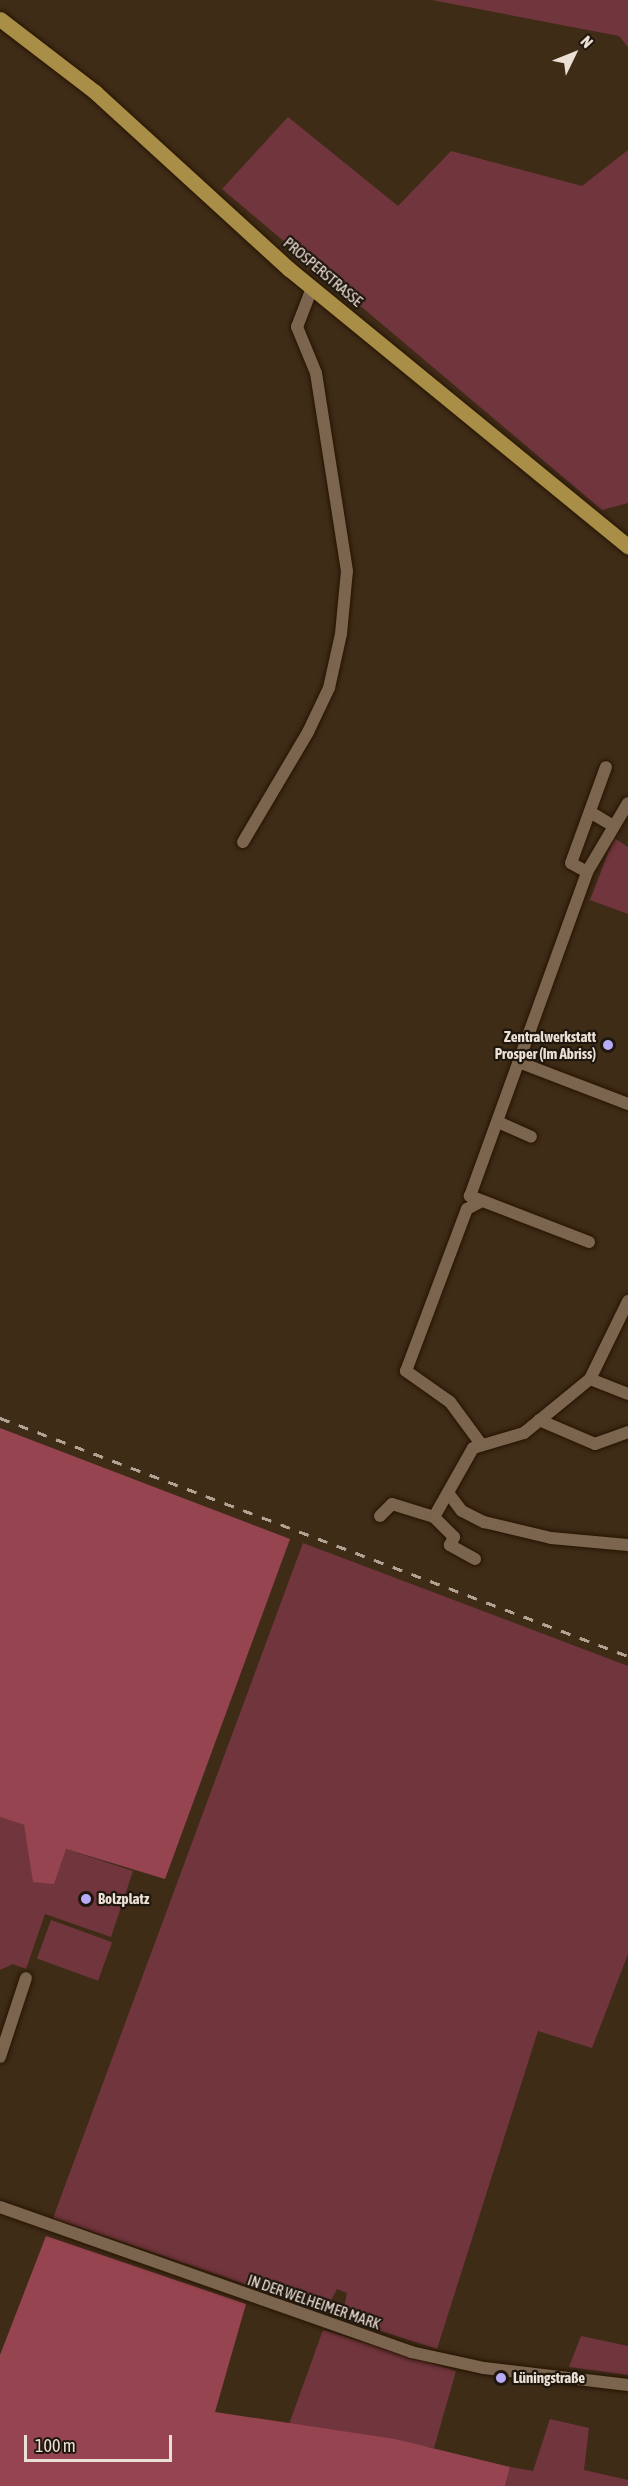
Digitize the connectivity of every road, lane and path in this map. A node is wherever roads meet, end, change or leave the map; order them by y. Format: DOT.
graph roads {
  1 [pos="0,19"];
  2 [pos="312,288"];
  3 [pos="628,546"];
  4 [pos="606,767"];
  5 [pos="628,803"];
  6 [pos="590,812"];
  7 [pos="614,826"];
  8 [pos="243,842"];
  9 [pos="587,872"];
  10 [pos="521,1063"];
  11 [pos="628,1104"];
  12 [pos="498,1122"];
  13 [pos="531,1137"];
  14 [pos="482,1201"];
  15 [pos="589,1242"];
  16 [pos="628,1301"];
  17 [pos="590,1378"];
  18 [pos="628,1394"];
  19 [pos="539,1420"];
  20 [pos="628,1432"];
  21 [pos="481,1444"];
  22 [pos="449,1494"];
  23 [pos="380,1515"];
  24 [pos="434,1517"];
  25 [pos="628,1545"];
  26 [pos="475,1559"];
  27 [pos="26,1978"];
  28 [pos="0,2055"];
  29 [pos="0,2207"];
  30 [pos="628,2385"];
  1 -- 2 [label="main road, PROSPERSTRASSE"];
  2 -- 3 [label="main road, PROSPERSTRASSE"];
  2 -- 8 [label="street"];
  4 -- 6 [label="street"];
  5 -- 7 [label="street"];
  6 -- 7 [label="street"];
  6 -- 9 [label="street"];
  7 -- 9 [label="street"];
  9 -- 10 [label="street"];
  10 -- 11 [label="street"];
  10 -- 12 [label="street"];
  12 -- 13 [label="street"];
  12 -- 14 [label="street"];
  14 -- 15 [label="street"];
  14 -- 21 [label="street"];
  16 -- 17 [label="street"];
  17 -- 18 [label="street"];
  17 -- 19 [label="street"];
  19 -- 20 [label="street"];
  19 -- 21 [label="street"];
  21 -- 22 [label="street"];
  22 -- 24 [label="street"];
  22 -- 25 [label="street"];
  23 -- 24 [label="street"];
  24 -- 26 [label="street"];
  27 -- 28 [label="street"];
  29 -- 30 [label="street, IN DER WELHEIMER MARK"];
}
